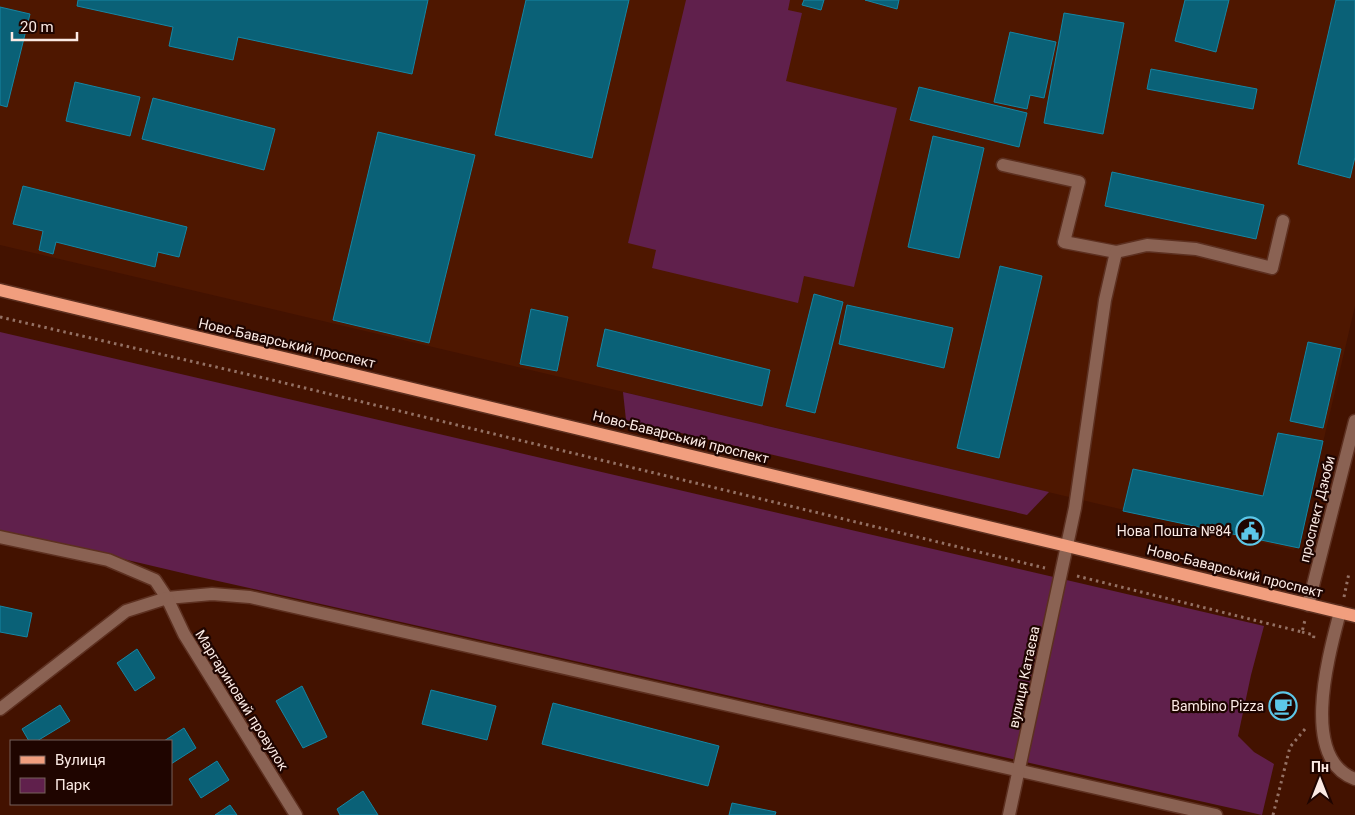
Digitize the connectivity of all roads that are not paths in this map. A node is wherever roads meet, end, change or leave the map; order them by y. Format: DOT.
graph roads {
  1 [pos="1003,166"];
  2 [pos="1283,222"];
  3 [pos="1116,252"];
  4 [pos="0,290"];
  5 [pos="1355,421"];
  6 [pos="0,537"];
  7 [pos="1068,546"];
  8 [pos="167,598"];
  9 [pos="1308,605"];
  10 [pos="1340,612"];
  11 [pos="1355,616"];
  12 [pos="0,709"];
  13 [pos="1019,772"];
  14 [pos="1355,779"];
  15 [pos="296,815"];
  16 [pos="1009,815"];
  17 [pos="1216,815"];
  1 -- 3 [label="street"];
  2 -- 3 [label="street"];
  3 -- 7 [label="street, вулиця Катаєва"];
  4 -- 7 [label="main road, Ново-Баварський проспект"];
  5 -- 9 [label="street, проспект Дзюби"];
  6 -- 8 [label="street"];
  7 -- 9 [label="main road, Ново-Баварський проспект"];
  7 -- 13 [label="street, вулиця Катаєва"];
  8 -- 12 [label="street"];
  8 -- 13 [label="street"];
  8 -- 15 [label="street, Маргариновий провулок"];
  9 -- 10 [label="main road, Ново-Баварський проспект"];
  10 -- 11 [label="main road, Ново-Баварський проспект"];
  10 -- 14 [label="street"];
  13 -- 16 [label="street, вулиця Катаєва"];
  13 -- 17 [label="street"];
}
